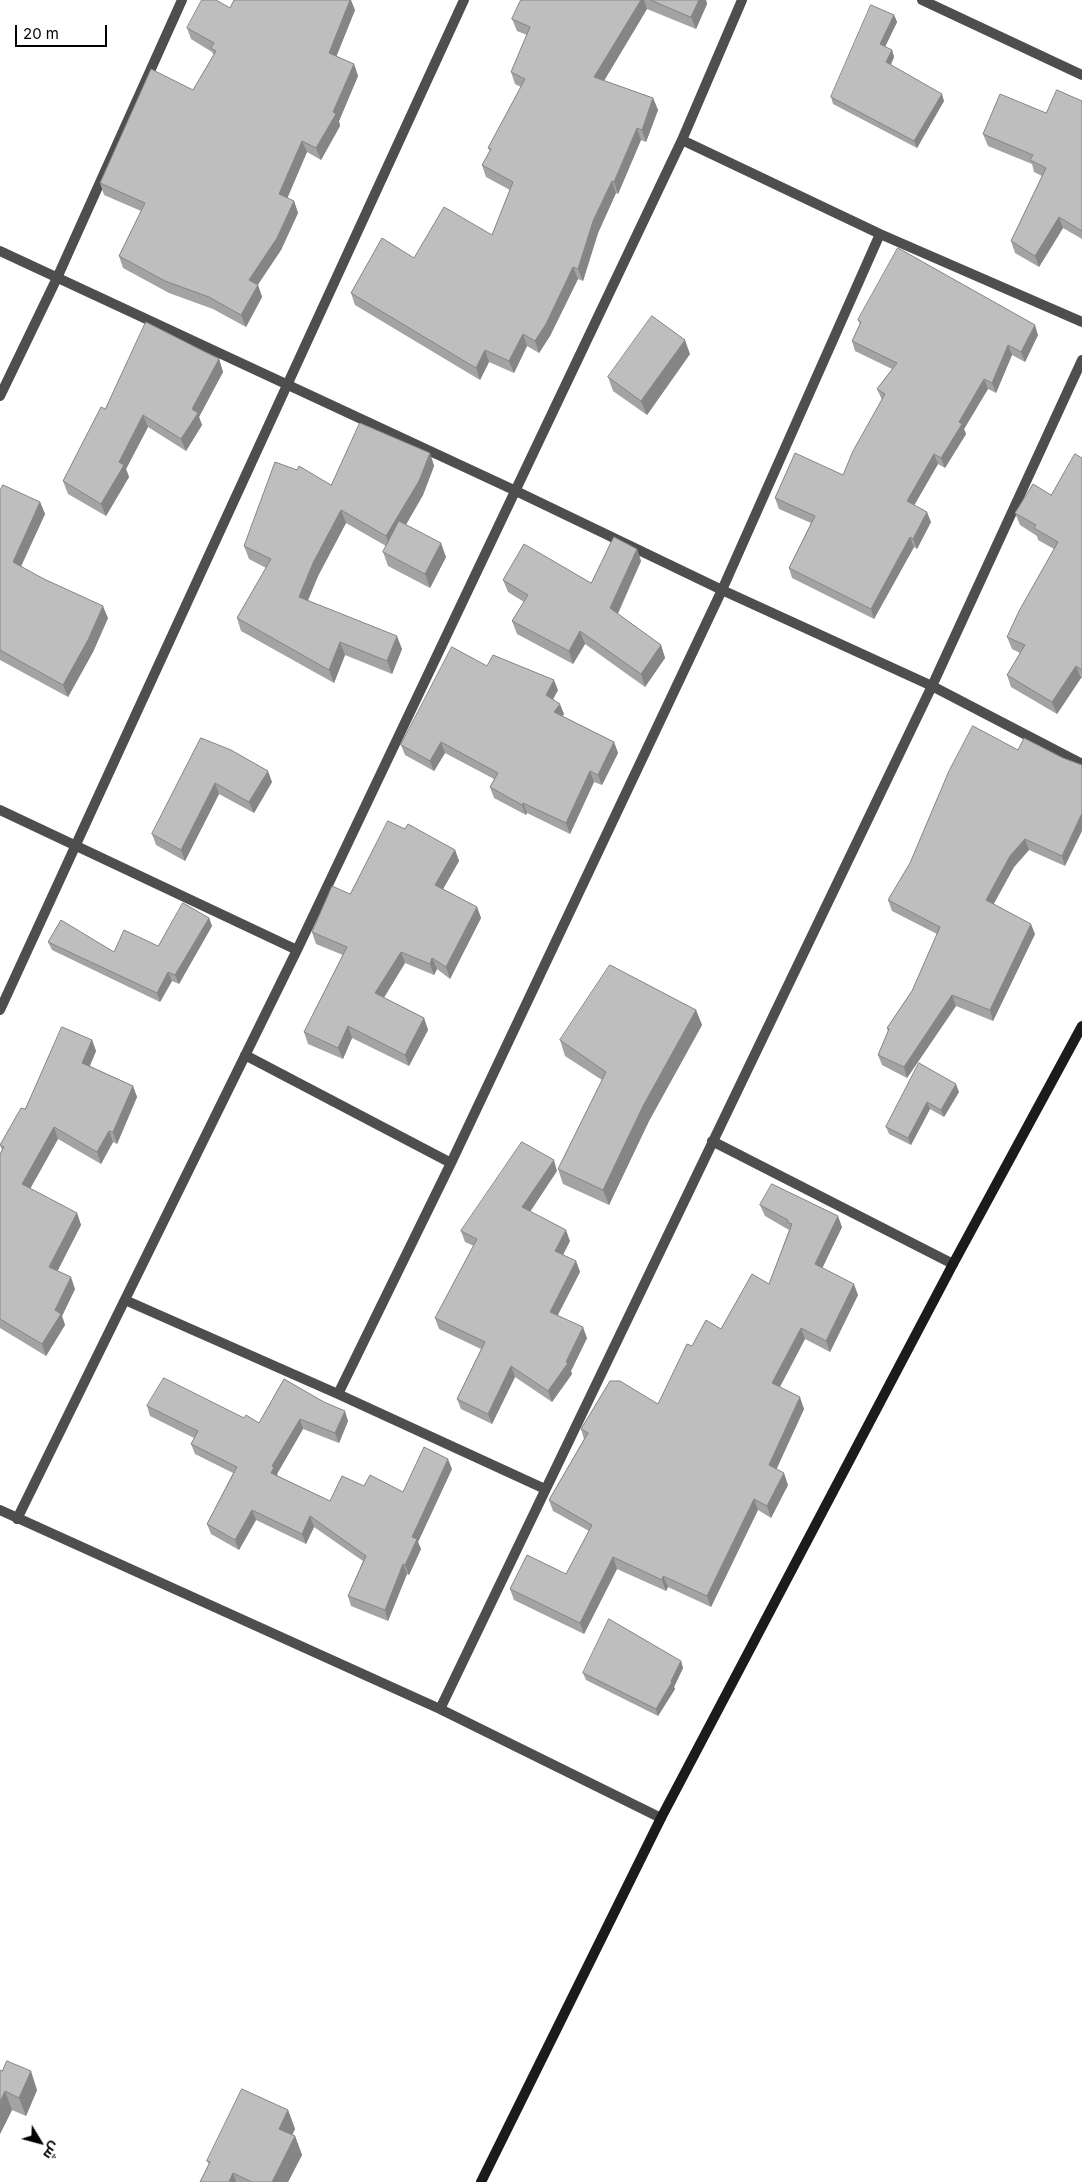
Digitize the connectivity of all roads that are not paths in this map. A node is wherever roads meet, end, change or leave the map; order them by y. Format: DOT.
graph roads {
  1 [pos="182,0"];
  2 [pos="464,0"];
  3 [pos="742,0"];
  4 [pos="922,0"];
  5 [pos="1082,75"];
  6 [pos="682,140"];
  7 [pos="880,234"];
  8 [pos="0,251"];
  9 [pos="57,278"];
  10 [pos="1082,322"];
  11 [pos="1082,360"];
  12 [pos="288,385"];
  13 [pos="0,396"];
  14 [pos="516,491"];
  15 [pos="722,590"];
  16 [pos="932,686"];
  17 [pos="1082,764"];
  18 [pos="0,810"];
  19 [pos="76,845"];
  20 [pos="298,950"];
  21 [pos="0,1010"];
  22 [pos="1082,1026"];
  23 [pos="245,1056"];
  24 [pos="712,1141"];
  25 [pos="451,1163"];
  26 [pos="953,1264"];
  27 [pos="125,1300"];
  28 [pos="338,1394"];
  29 [pos="545,1489"];
  30 [pos="0,1510"];
  31 [pos="17,1519"];
  32 [pos="440,1709"];
  33 [pos="660,1818"];
  34 [pos="482,2182"];
  1 -- 9 [label="street"];
  2 -- 12 [label="street"];
  3 -- 6 [label="street"];
  4 -- 5 [label="street"];
  6 -- 7 [label="street"];
  6 -- 14 [label="street"];
  7 -- 10 [label="street"];
  7 -- 15 [label="street"];
  8 -- 9 [label="street"];
  9 -- 12 [label="street"];
  9 -- 13 [label="street"];
  11 -- 16 [label="street"];
  12 -- 14 [label="street"];
  12 -- 19 [label="street"];
  14 -- 15 [label="street"];
  14 -- 20 [label="street"];
  15 -- 16 [label="street"];
  15 -- 25 [label="street"];
  16 -- 17 [label="street"];
  16 -- 24 [label="street"];
  18 -- 19 [label="street"];
  19 -- 20 [label="street"];
  19 -- 21 [label="street"];
  20 -- 23 [label="street"];
  22 -- 26 [label="main road"];
  23 -- 25 [label="street"];
  23 -- 27 [label="street"];
  24 -- 26 [label="street"];
  24 -- 29 [label="street"];
  25 -- 28 [label="street"];
  26 -- 33 [label="main road"];
  27 -- 28 [label="street"];
  27 -- 31 [label="street"];
  28 -- 29 [label="street"];
  29 -- 32 [label="street"];
  30 -- 31 [label="street"];
  31 -- 32 [label="street"];
  32 -- 33 [label="street"];
  33 -- 34 [label="main road"];
}
